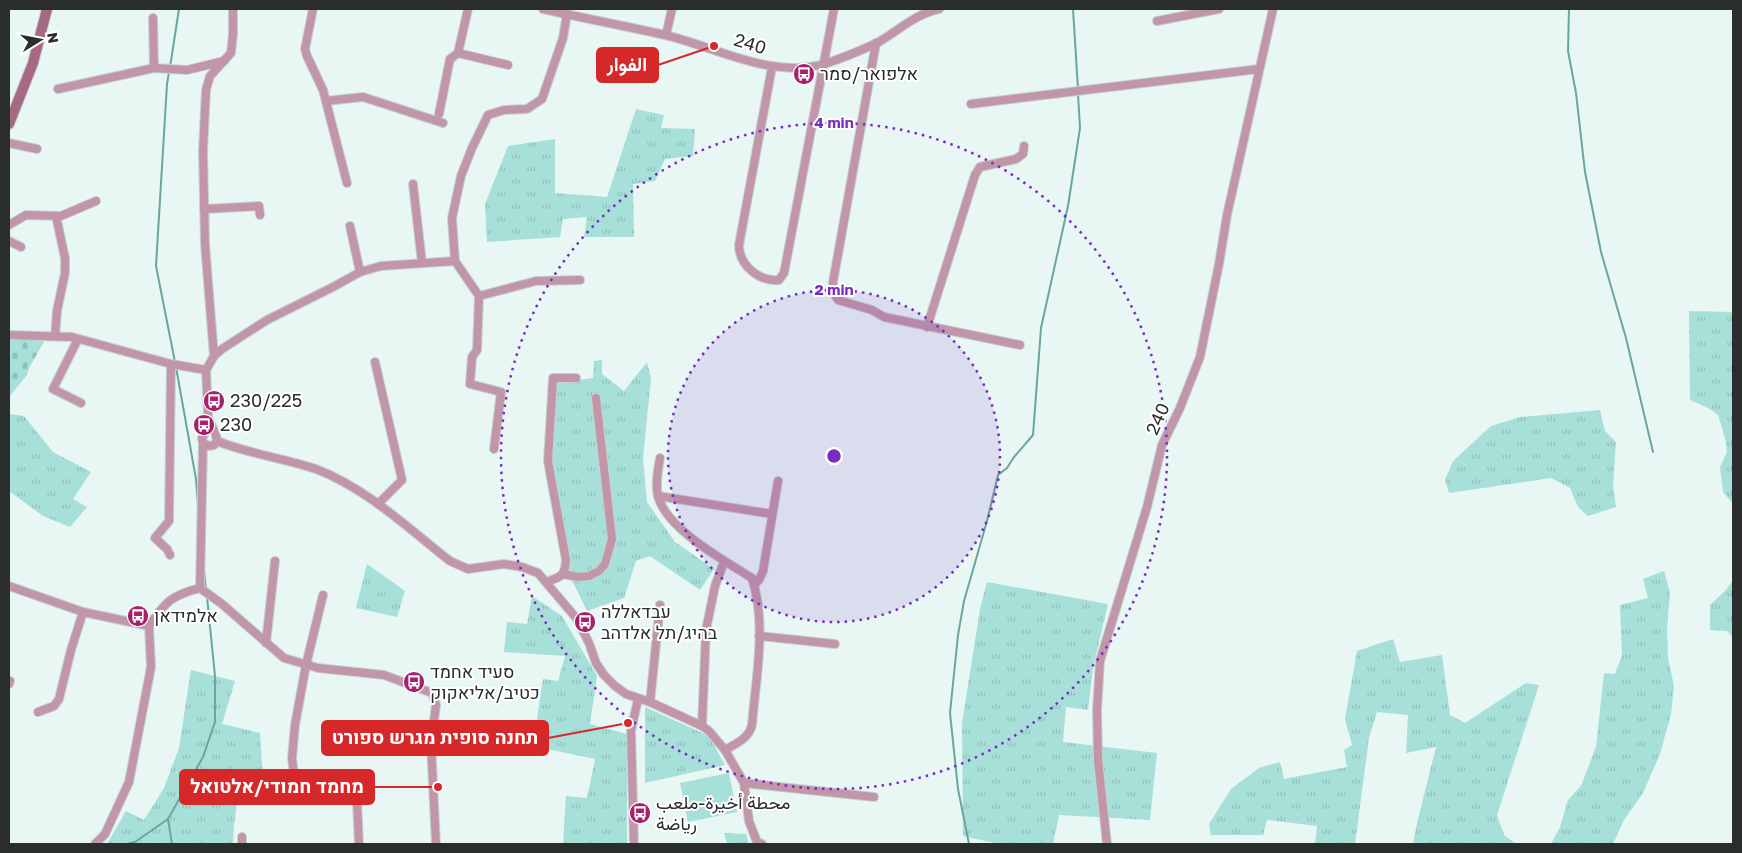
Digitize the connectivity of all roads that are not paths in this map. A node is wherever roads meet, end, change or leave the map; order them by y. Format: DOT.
graph roads {
  1 [pos="42,9"];
  2 [pos="47,9"];
  3 [pos="233,9"];
  4 [pos="313,9"];
  5 [pos="468,9"];
  6 [pos="543,9"];
  7 [pos="591,9"];
  8 [pos="672,9"];
  9 [pos="834,9"];
  10 [pos="940,9"];
  11 [pos="1219,9"];
  12 [pos="1273,9"];
  13 [pos="567,14"];
  14 [pos="153,18"];
  15 [pos="590,19"];
  16 [pos="1157,21"];
  17 [pos="666,35"];
  18 [pos="876,43"];
  19 [pos="458,53"];
  20 [pos="226,60"];
  21 [pos="508,64"];
  22 [pos="823,64"];
  23 [pos="772,67"];
  24 [pos="154,68"];
  25 [pos="1260,69"];
  26 [pos="58,89"];
  27 [pos="326,101"];
  28 [pos="972,104"];
  29 [pos="9,110"];
  30 [pos="439,114"];
  31 [pos="443,123"];
  32 [pos="9,124"];
  33 [pos="9,143"];
  34 [pos="1024,146"];
  35 [pos="37,149"];
  36 [pos="348,183"];
  37 [pos="413,184"];
  38 [pos="96,201"];
  39 [pos="204,209"];
  40 [pos="260,215"];
  41 [pos="56,216"];
  42 [pos="9,225"];
  43 [pos="350,226"];
  44 [pos="9,241"];
  45 [pos="21,247"];
  46 [pos="455,261"];
  47 [pos="422,263"];
  48 [pos="360,272"];
  49 [pos="580,280"];
  50 [pos="478,296"];
  51 [pos="927,327"];
  52 [pos="9,335"];
  53 [pos="55,336"];
  54 [pos="78,339"];
  55 [pos="1020,345"];
  56 [pos="214,356"];
  57 [pos="375,362"];
  58 [pos="171,364"];
  59 [pos="206,370"];
  60 [pos="576,378"];
  61 [pos="596,398"];
  62 [pos="81,404"];
  63 [pos="208,416"];
  64 [pos="214,432"];
  65 [pos="205,433"];
  66 [pos="217,441"];
  67 [pos="206,444"];
  68 [pos="494,450"];
  69 [pos="660,458"];
  70 [pos="778,481"];
  71 [pos="658,496"];
  72 [pos="378,504"];
  73 [pos="772,514"];
  74 [pos="170,555"];
  75 [pos="275,561"];
  76 [pos="724,562"];
  77 [pos="563,574"];
  78 [pos="546,582"];
  79 [pos="754,585"];
  80 [pos="9,586"];
  81 [pos="200,588"];
  82 [pos="323,596"];
  83 [pos="660,605"];
  84 [pos="83,612"];
  85 [pos="149,626"];
  86 [pos="759,636"];
  87 [pos="266,643"];
  88 [pos="835,644"];
  89 [pos="306,665"];
  90 [pos="638,699"];
  91 [pos="650,702"];
  92 [pos="38,712"];
  93 [pos="702,726"];
  94 [pos="374,728"];
  95 [pos="431,744"];
  96 [pos="725,750"];
  97 [pos="744,783"];
  98 [pos="296,793"];
  99 [pos="874,797"];
  100 [pos="357,802"];
  101 [pos="95,844"];
  102 [pos="359,844"];
  103 [pos="436,844"];
  104 [pos="634,844"];
  105 [pos="759,844"];
  106 [pos="1106,844"];
  1 -- 29 [label="main road"];
  2 -- 32 [label="main road"];
  3 -- 20 [label="street"];
  4 -- 27 [label="street"];
  5 -- 19 [label="street"];
  6 -- 13 [label="street, 240"];
  7 -- 15 [label="street"];
  8 -- 17 [label="street"];
  9 -- 22 [label="street"];
  10 -- 18 [label="street, 240"];
  11 -- 16 [label="street"];
  12 -- 25 [label="street, 240"];
  13 -- 15 [label="street, 240"];
  13 -- 46 [label="street"];
  14 -- 24 [label="street"];
  15 -- 17 [label="street, 240"];
  17 -- 23 [label="street, 240"];
  18 -- 22 [label="street, 240"];
  18 -- 51 [label="street"];
  19 -- 21 [label="street"];
  19 -- 30 [label="street"];
  20 -- 24 [label="street"];
  20 -- 39 [label="street"];
  22 -- 23 [label="street, 240"];
  22 -- 23 [label="street"];
  24 -- 26 [label="street"];
  25 -- 28 [label="street"];
  25 -- 106 [label="street, 240"];
  27 -- 31 [label="street"];
  27 -- 36 [label="street"];
  33 -- 35 [label="street"];
  34 -- 51 [label="street"];
  37 -- 47 [label="street"];
  38 -- 41 [label="street"];
  39 -- 40 [label="street"];
  39 -- 56 [label="street"];
  41 -- 42 [label="street"];
  41 -- 53 [label="street"];
  43 -- 48 [label="street"];
  44 -- 45 [label="street"];
  46 -- 47 [label="street"];
  46 -- 50 [label="street"];
  47 -- 48 [label="street"];
  48 -- 56 [label="street"];
  49 -- 50 [label="street"];
  50 -- 68 [label="street"];
  51 -- 55 [label="street"];
  52 -- 53 [label="street"];
  53 -- 54 [label="street"];
  54 -- 58 [label="street"];
  54 -- 62 [label="street"];
  56 -- 59 [label="street"];
  57 -- 72 [label="street"];
  58 -- 59 [label="street"];
  58 -- 74 [label="street"];
  59 -- 63 [label="street"];
  60 -- 77 [label="street"];
  61 -- 77 [label="street"];
  63 -- 64 [label="street"];
  63 -- 65 [label="street"];
  64 -- 65 [label="street"];
  64 -- 66 [label="street"];
  65 -- 67 [label="street"];
  66 -- 67 [label="street"];
  66 -- 72 [label="street"];
  67 -- 81 [label="street"];
  69 -- 71 [label="street"];
  70 -- 73 [label="street"];
  71 -- 73 [label="street"];
  71 -- 76 [label="street"];
  72 -- 78 [label="street"];
  73 -- 79 [label="street"];
  75 -- 87 [label="street"];
  76 -- 79 [label="street"];
  76 -- 93 [label="street"];
  77 -- 78 [label="street"];
  78 -- 90 [label="street"];
  79 -- 86 [label="street"];
  80 -- 84 [label="street"];
  81 -- 85 [label="street"];
  81 -- 87 [label="street"];
  82 -- 89 [label="street"];
  83 -- 91 [label="street"];
  84 -- 85 [label="street"];
  84 -- 92 [label="street"];
  85 -- 101 [label="street"];
  86 -- 88 [label="street"];
  86 -- 96 [label="street"];
  87 -- 89 [label="street"];
  89 -- 95 [label="street"];
  89 -- 98 [label="street"];
  90 -- 91 [label="street"];
  90 -- 104 [label="street"];
  91 -- 93 [label="street"];
  93 -- 96 [label="street"];
  94 -- 95 [label="street"];
  95 -- 103 [label="street"];
  96 -- 97 [label="street"];
  97 -- 99 [label="street"];
  97 -- 105 [label="street"];
  100 -- 102 [label="street"];
}
